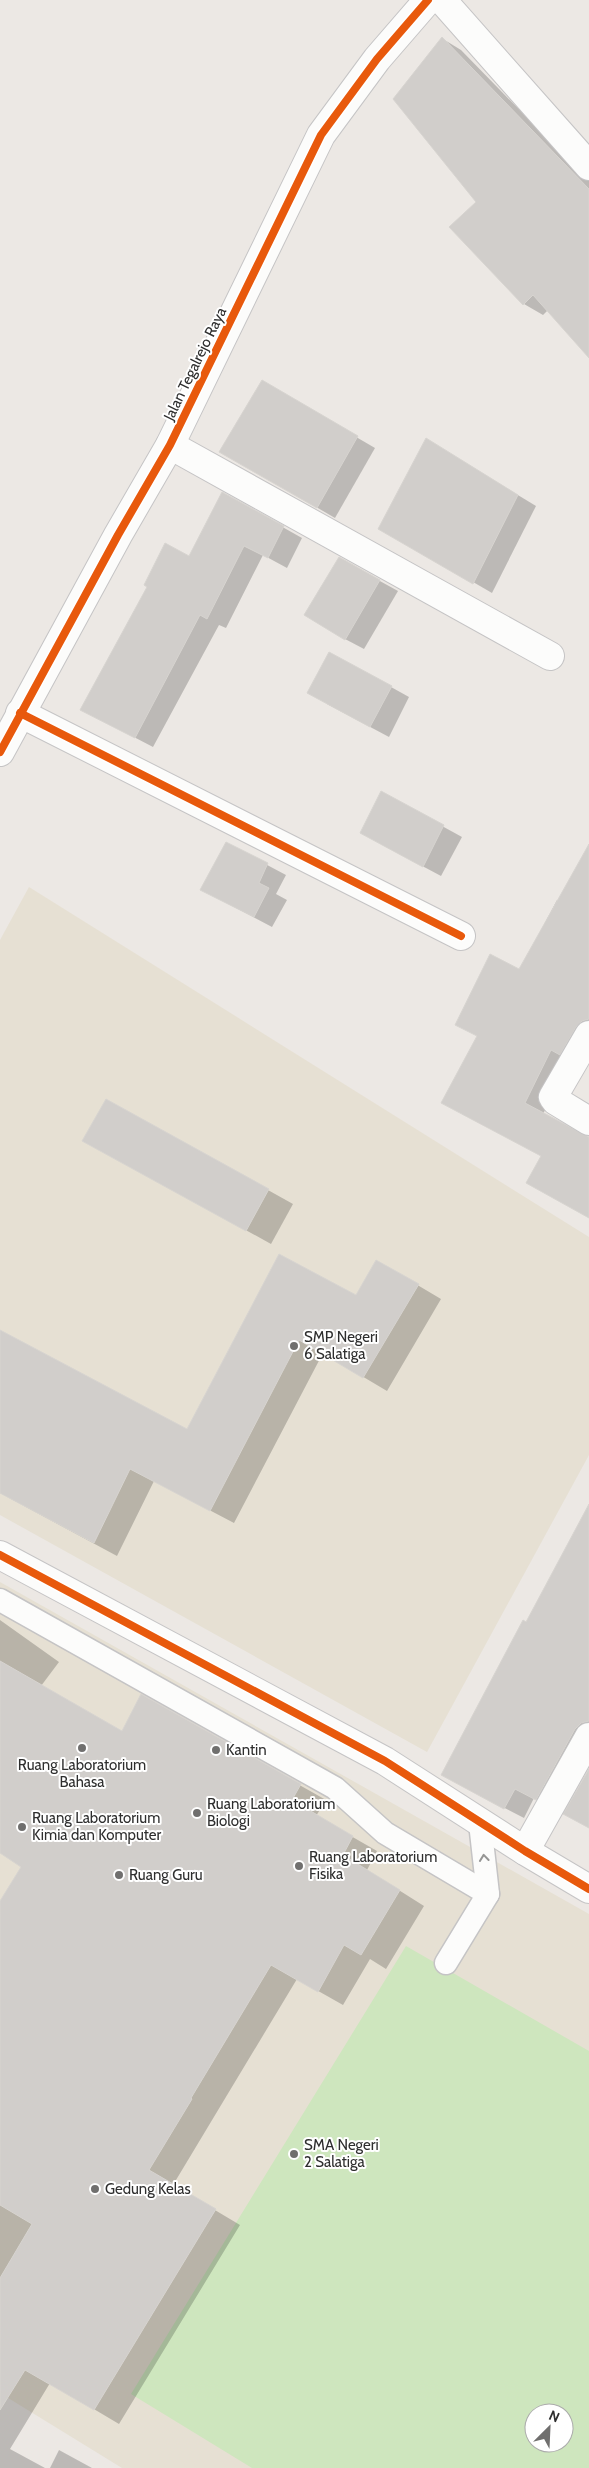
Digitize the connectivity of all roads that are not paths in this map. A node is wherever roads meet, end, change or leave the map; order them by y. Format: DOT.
graph roads {
  1 [pos="428,0"];
  2 [pos="442,0"];
  3 [pos="589,166"];
  4 [pos="170,445"];
  5 [pos="550,656"];
  6 [pos="20,713"];
  7 [pos="0,752"];
  8 [pos="461,936"];
  9 [pos="589,1035"];
  10 [pos="589,1121"];
  11 [pos="0,1554"];
  12 [pos="0,1600"];
  13 [pos="589,1737"];
  14 [pos="480,1823"];
  15 [pos="525,1851"];
  16 [pos="589,1889"];
  17 [pos="488,1894"];
  18 [pos="446,1963"];
  1 -- 4 [label="street, Jalan Tegalrejo Raya"];
  2 -- 3 [label="street"];
  4 -- 5 [label="street"];
  4 -- 6 [label="street, Jalan Tegalrejo Raya"];
  6 -- 7 [label="street, Jalan Tegalrejo Raya"];
  6 -- 8 [label="street"];
  9 -- 10 [label="street"];
  11 -- 14 [label="street"];
  12 -- 17 [label="lane"];
  13 -- 15 [label="street"];
  14 -- 15 [label="street"];
  17 -- 14 [label="lane, one-way"];
  15 -- 16 [label="street"];
  17 -- 18 [label="lane"];
}
